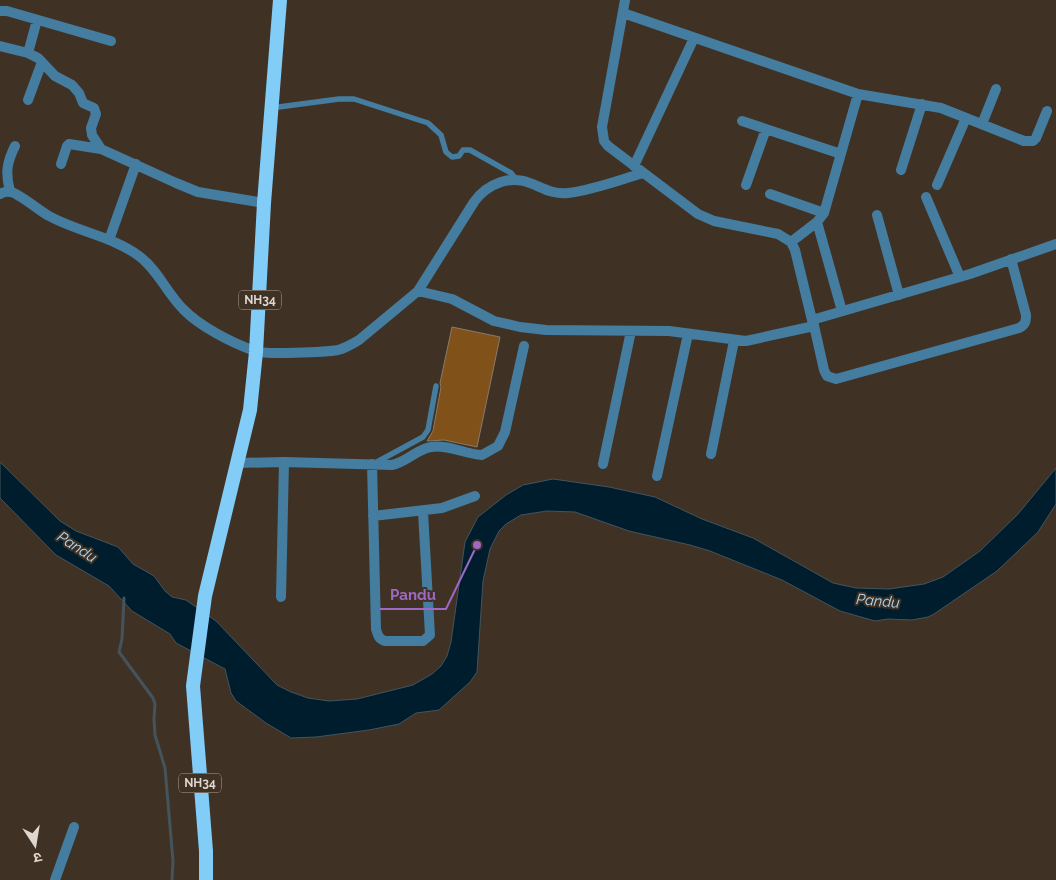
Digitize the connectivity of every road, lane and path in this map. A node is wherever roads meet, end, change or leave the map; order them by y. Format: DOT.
graph roads {
  1 [pos="280,0"];
  2 [pos="625,0"];
  3 [pos="0,12"];
  4 [pos="623,14"];
  5 [pos="37,20"];
  6 [pos="694,38"];
  7 [pos="111,41"];
  8 [pos="0,46"];
  9 [pos="28,53"];
  10 [pos="42,62"];
  11 [pos="996,89"];
  12 [pos="858,94"];
  13 [pos="28,100"];
  14 [pos="922,104"];
  15 [pos="271,108"];
  16 [pos="1047,111"];
  17 [pos="966,118"];
  18 [pos="742,121"];
  19 [pos="982,124"];
  20 [pos="766,129"];
  21 [pos="16,146"];
  22 [pos="101,149"];
  23 [pos="841,154"];
  24 [pos="61,164"];
  25 [pos="136,164"];
  26 [pos="634,166"];
  27 [pos="901,170"];
  28 [pos="643,173"];
  29 [pos="516,179"];
  30 [pos="746,185"];
  31 [pos="938,185"];
  32 [pos="5,193"];
  33 [pos="770,194"];
  34 [pos="926,197"];
  35 [pos="264,203"];
  36 [pos="824,213"];
  37 [pos="877,215"];
  38 [pos="817,222"];
  39 [pos="109,240"];
  40 [pos="791,242"];
  41 [pos="1056,244"];
  42 [pos="1011,259"];
  43 [pos="960,277"];
  44 [pos="418,291"];
  45 [pos="899,295"];
  46 [pos="842,311"];
  47 [pos="813,323"];
  48 [pos="631,331"];
  49 [pos="688,334"];
  50 [pos="734,341"];
  51 [pos="524,346"];
  52 [pos="256,352"];
  53 [pos="436,386"];
  54 [pos="711,454"];
  55 [pos="284,462"];
  56 [pos="238,463"];
  57 [pos="372,464"];
  58 [pos="603,464"];
  59 [pos="657,476"];
  60 [pos="475,496"];
  61 [pos="423,512"];
  62 [pos="373,516"];
  63 [pos="281,597"];
  64 [pos="74,826"];
  65 [pos="55,880"];
  66 [pos="206,880"];
  1 -- 15 [label="highway, NH34"];
  2 -- 4 [label="street"];
  3 -- 5 [label="street"];
  4 -- 6 [label="street"];
  4 -- 26 [label="street"];
  5 -- 7 [label="street"];
  5 -- 9 [label="street"];
  6 -- 12 [label="street"];
  6 -- 26 [label="street"];
  8 -- 9 [label="street"];
  9 -- 10 [label="street"];
  10 -- 13 [label="street"];
  10 -- 22 [label="street"];
  11 -- 19 [label="street"];
  12 -- 14 [label="street"];
  12 -- 23 [label="street"];
  14 -- 17 [label="street"];
  14 -- 27 [label="street"];
  15 -- 29 [label="lane"];
  15 -- 35 [label="highway, NH34"];
  16 -- 19 [label="street"];
  17 -- 19 [label="street"];
  17 -- 31 [label="street"];
  18 -- 20 [label="street"];
  20 -- 23 [label="street"];
  20 -- 30 [label="street"];
  21 -- 32 [label="street"];
  22 -- 24 [label="street"];
  22 -- 25 [label="street"];
  23 -- 36 [label="street"];
  25 -- 35 [label="street"];
  25 -- 39 [label="street"];
  26 -- 28 [label="street"];
  28 -- 29 [label="street"];
  28 -- 40 [label="street"];
  29 -- 44 [label="street"];
  32 -- 39 [label="street"];
  33 -- 36 [label="street"];
  34 -- 43 [label="street"];
  35 -- 52 [label="highway, NH34"];
  36 -- 38 [label="street"];
  37 -- 45 [label="street"];
  38 -- 40 [label="street"];
  38 -- 46 [label="street"];
  39 -- 52 [label="street"];
  40 -- 47 [label="street"];
  41 -- 42 [label="street"];
  42 -- 43 [label="street"];
  42 -- 47 [label="street"];
  43 -- 45 [label="street"];
  44 -- 48 [label="street"];
  44 -- 52 [label="street"];
  45 -- 46 [label="street"];
  46 -- 47 [label="street"];
  47 -- 50 [label="street"];
  48 -- 49 [label="street"];
  48 -- 58 [label="street"];
  49 -- 50 [label="street"];
  49 -- 59 [label="street"];
  50 -- 54 [label="street"];
  51 -- 57 [label="street"];
  52 -- 56 [label="highway, NH34"];
  53 -- 57 [label="lane"];
  55 -- 56 [label="street"];
  55 -- 57 [label="street"];
  55 -- 63 [label="street"];
  56 -- 66 [label="highway, NH34"];
  57 -- 62 [label="street"];
  60 -- 61 [label="street"];
  61 -- 62 [label="street"];
  61 -- 62 [label="street"];
  64 -- 65 [label="street"];
}
